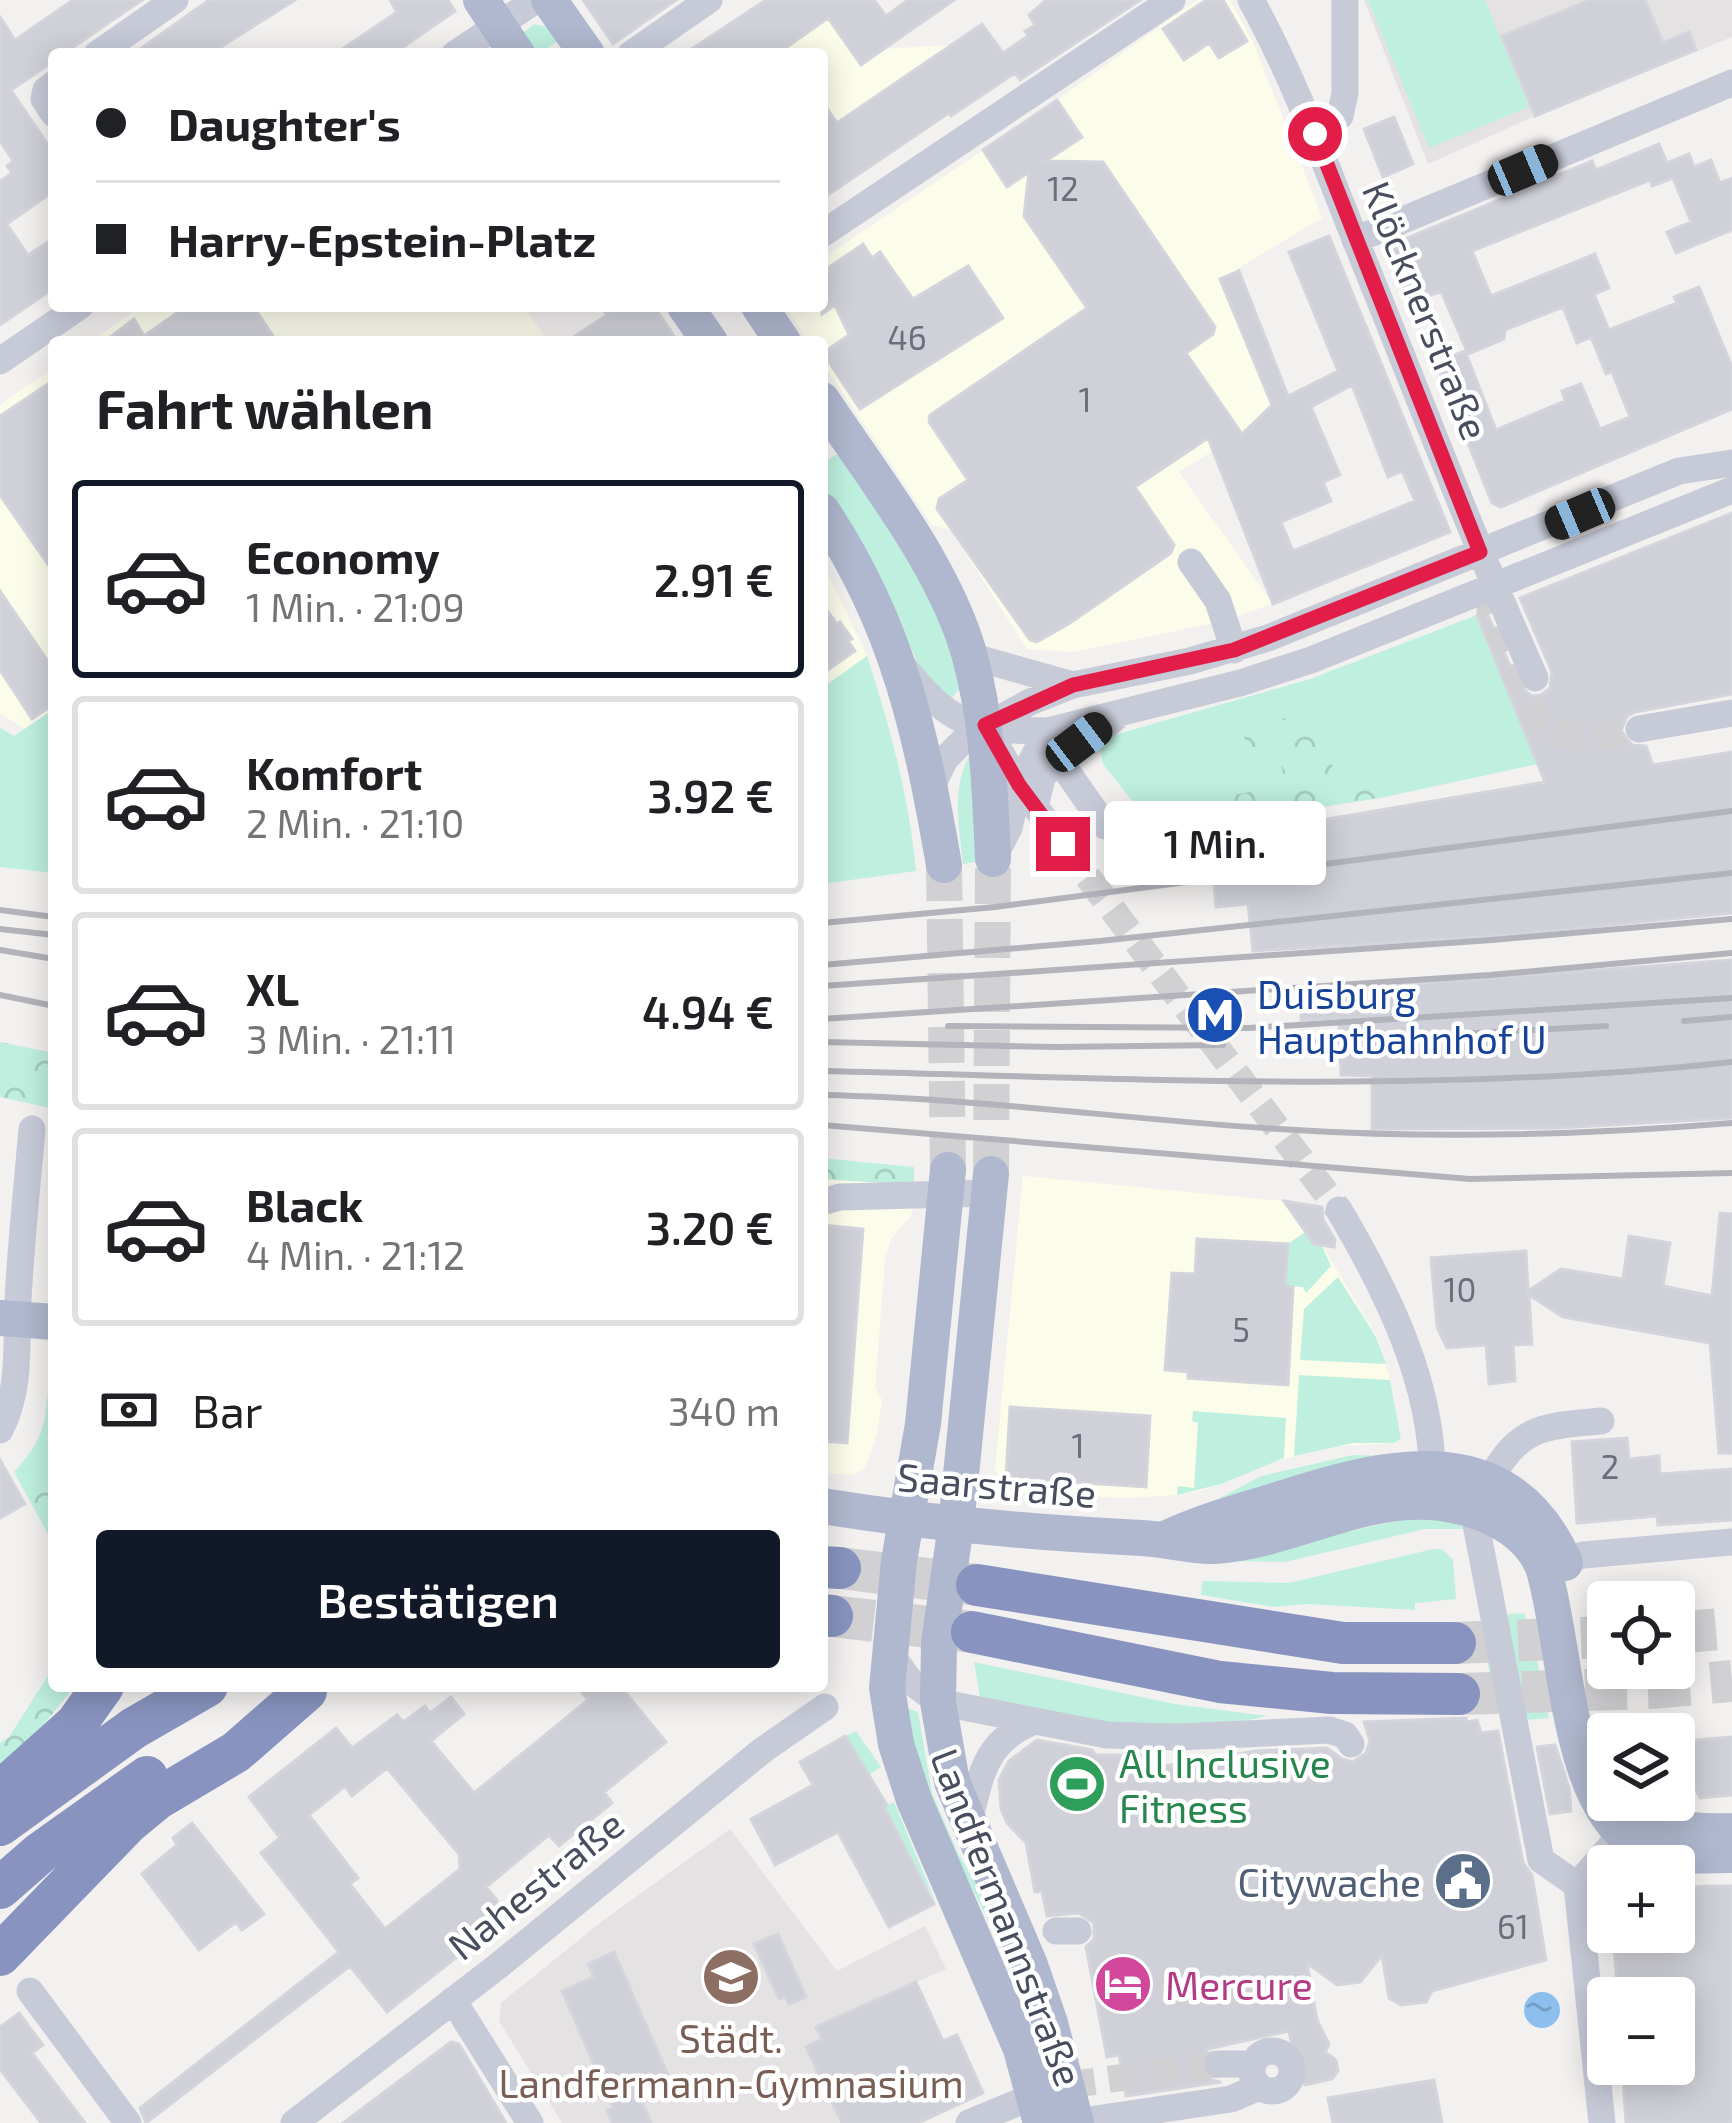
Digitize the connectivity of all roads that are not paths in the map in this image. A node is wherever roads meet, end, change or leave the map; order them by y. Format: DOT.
graph roads {
  1 [pos="175,0"];
  2 [pos="536,0"];
  3 [pos="549,0"];
  4 [pos="709,0"];
  5 [pos="1172,0"];
  6 [pos="1251,0"];
  7 [pos="1345,0"];
  8 [pos="499,27"];
  9 [pos="107,48"];
  10 [pos="465,48"];
  11 [pos="582,48"];
  12 [pos="640,48"];
  13 [pos="1732,83"];
  14 [pos="1315,134"];
  15 [pos="828,230"];
  16 [pos="1355,240"];
  17 [pos="71,312"];
  18 [pos="0,361"];
  19 [pos="828,409"];
  20 [pos="1732,446"];
  21 [pos="1732,463"];
  22 [pos="1679,472"];
  23 [pos="1732,490"];
  24 [pos="828,521"];
  25 [pos="1480,552"];
  26 [pos="1191,562"];
  27 [pos="1494,587"];
  28 [pos="1234,650"];
  29 [pos="970,656"];
  30 [pos="898,660"];
  31 [pos="1534,678"];
  32 [pos="1073,685"];
  33 [pos="1129,710"];
  34 [pos="1732,713"];
  35 [pos="985,725"];
  36 [pos="1639,729"];
  37 [pos="1047,731"];
  38 [pos="1059,760"];
  39 [pos="932,786"];
  40 [pos="1027,795"];
  41 [pos="1105,826"];
  42 [pos="1063,844"];
  43 [pos="993,859"];
  44 [pos="944,866"];
  45 [pos="32,1129"];
  46 [pos="948,1181"];
  47 [pos="991,1183"];
  48 [pos="828,1201"];
  49 [pos="1339,1210"];
  50 [pos="24,1320"];
  51 [pos="1601,1421"];
  52 [pos="0,1430"];
  53 [pos="1427,1487"];
  54 [pos="828,1507"];
  55 [pos="907,1519"];
  56 [pos="956,1525"];
  57 [pos="1480,1526"];
  58 [pos="1732,1542"];
  59 [pos="1554,1564"];
  60 [pos="976,1585"];
  61 [pos="972,1632"];
  62 [pos="1455,1643"];
  63 [pos="889,1651"];
  64 [pos="99,1692"];
  65 [pos="197,1692"];
  66 [pos="307,1692"];
  67 [pos="309,1692"];
  68 [pos="1459,1694"];
  69 [pos="938,1702"];
  70 [pos="825,1707"];
  71 [pos="1596,1713"];
  72 [pos="1035,1721"];
  73 [pos="1351,1744"];
  74 [pos="0,1792"];
  75 [pos="1618,1824"];
  76 [pos="0,1825"];
  77 [pos="968,1826"];
  78 [pos="1732,1831"];
  79 [pos="1732,1855"];
  80 [pos="1577,1885"];
  81 [pos="0,1888"];
  82 [pos="0,1955"];
  83 [pos="30,1991"];
  84 [pos="453,2000"];
  85 [pos="1218,2064"];
  86 [pos="1048,2101"];
  87 [pos="128,2123"];
  88 [pos="294,2123"];
  89 [pos="530,2123"];
  90 [pos="969,2123"];
  91 [pos="1073,2123"];
  92 [pos="1602,2123"];
  1 -- 9 [label="street"];
  2 -- 8 [label="street"];
  3 -- 11 [label="main road"];
  4 -- 12 [label="street"];
  5 -- 15 [label="street"];
  6 -- 14 [label="street, Klöcknerstraße"];
  7 -- 14 [label="street"];
  8 -- 10 [label="street"];
  13 -- 16 [label="street"];
  14 -- 16 [label="street, Klöcknerstraße"];
  16 -- 25 [label="street, Klöcknerstraße"];
  17 -- 18 [label="street"];
  19 -- 29 [label="main road"];
  20 -- 22 [label="street"];
  21 -- 22 [label="street"];
  22 -- 25 [label="street"];
  23 -- 27 [label="street"];
  24 -- 30 [label="main road"];
  25 -- 27 [label="street, Klöcknerstraße"];
  25 -- 28 [label="street"];
  26 -- 28 [label="street"];
  27 -- 31 [label="street, Klöcknerstraße"];
  27 -- 33 [label="street"];
  28 -- 32 [label="street"];
  29 -- 32 [label="street"];
  29 -- 35 [label="main road"];
  30 -- 35 [label="street"];
  30 -- 39 [label="main road"];
  32 -- 35 [label="street"];
  33 -- 37 [label="street"];
  33 -- 38 [label="street"];
  34 -- 36 [label="street"];
  35 -- 37 [label="street"];
  35 -- 39 [label="street"];
  35 -- 40 [label="street"];
  35 -- 43 [label="main road"];
  37 -- 40 [label="street"];
  38 -- 40 [label="street"];
  38 -- 41 [label="street"];
  39 -- 44 [label="main road"];
  40 -- 42 [label="street"];
  40 -- 43 [label="street"];
  45 -- 50 [label="street"];
  46 -- 47 [label="street"];
  46 -- 48 [label="street"];
  46 -- 55 [label="main road, Landfermannstraße"];
  47 -- 56 [label="main road, Landfermannstraße"];
  49 -- 53 [label="street"];
  50 -- 52 [label="street"];
  51 -- 57 [label="street"];
  53 -- 56 [label="main road, Saarstraße"];
  53 -- 57 [label="main road"];
  54 -- 55 [label="main road, Saarstraße"];
  55 -- 56 [label="main road, Saarstraße"];
  55 -- 63 [label="main road, Landfermannstraße"];
  56 -- 69 [label="main road, Landfermannstraße"];
  57 -- 59 [label="main road"];
  57 -- 80 [label="street"];
  58 -- 59 [label="street"];
  59 -- 71 [label="main road"];
  59 -- 75 [label="main road"];
  60 -- 62 [label="highway"];
  61 -- 68 [label="highway"];
  63 -- 69 [label="street"];
  63 -- 86 [label="main road, Landfermannstraße"];
  64 -- 74 [label="highway"];
  65 -- 76 [label="highway"];
  66 -- 81 [label="highway"];
  67 -- 82 [label="highway"];
  69 -- 72 [label="street"];
  69 -- 77 [label="main road, Landfermannstraße"];
  70 -- 84 [label="street, Nahestraße"];
  72 -- 73 [label="street"];
  72 -- 77 [label="street"];
  75 -- 78 [label="main road"];
  75 -- 79 [label="main road"];
  75 -- 80 [label="street"];
  77 -- 86 [label="main road, Landfermannstraße"];
  80 -- 92 [label="street"];
  83 -- 87 [label="street"];
  84 -- 88 [label="street, Nahestraße"];
  84 -- 89 [label="street"];
  85 -- 91 [label="street"];
  86 -- 90 [label="street"];
  86 -- 91 [label="main road, Landfermannstraße"];
}
